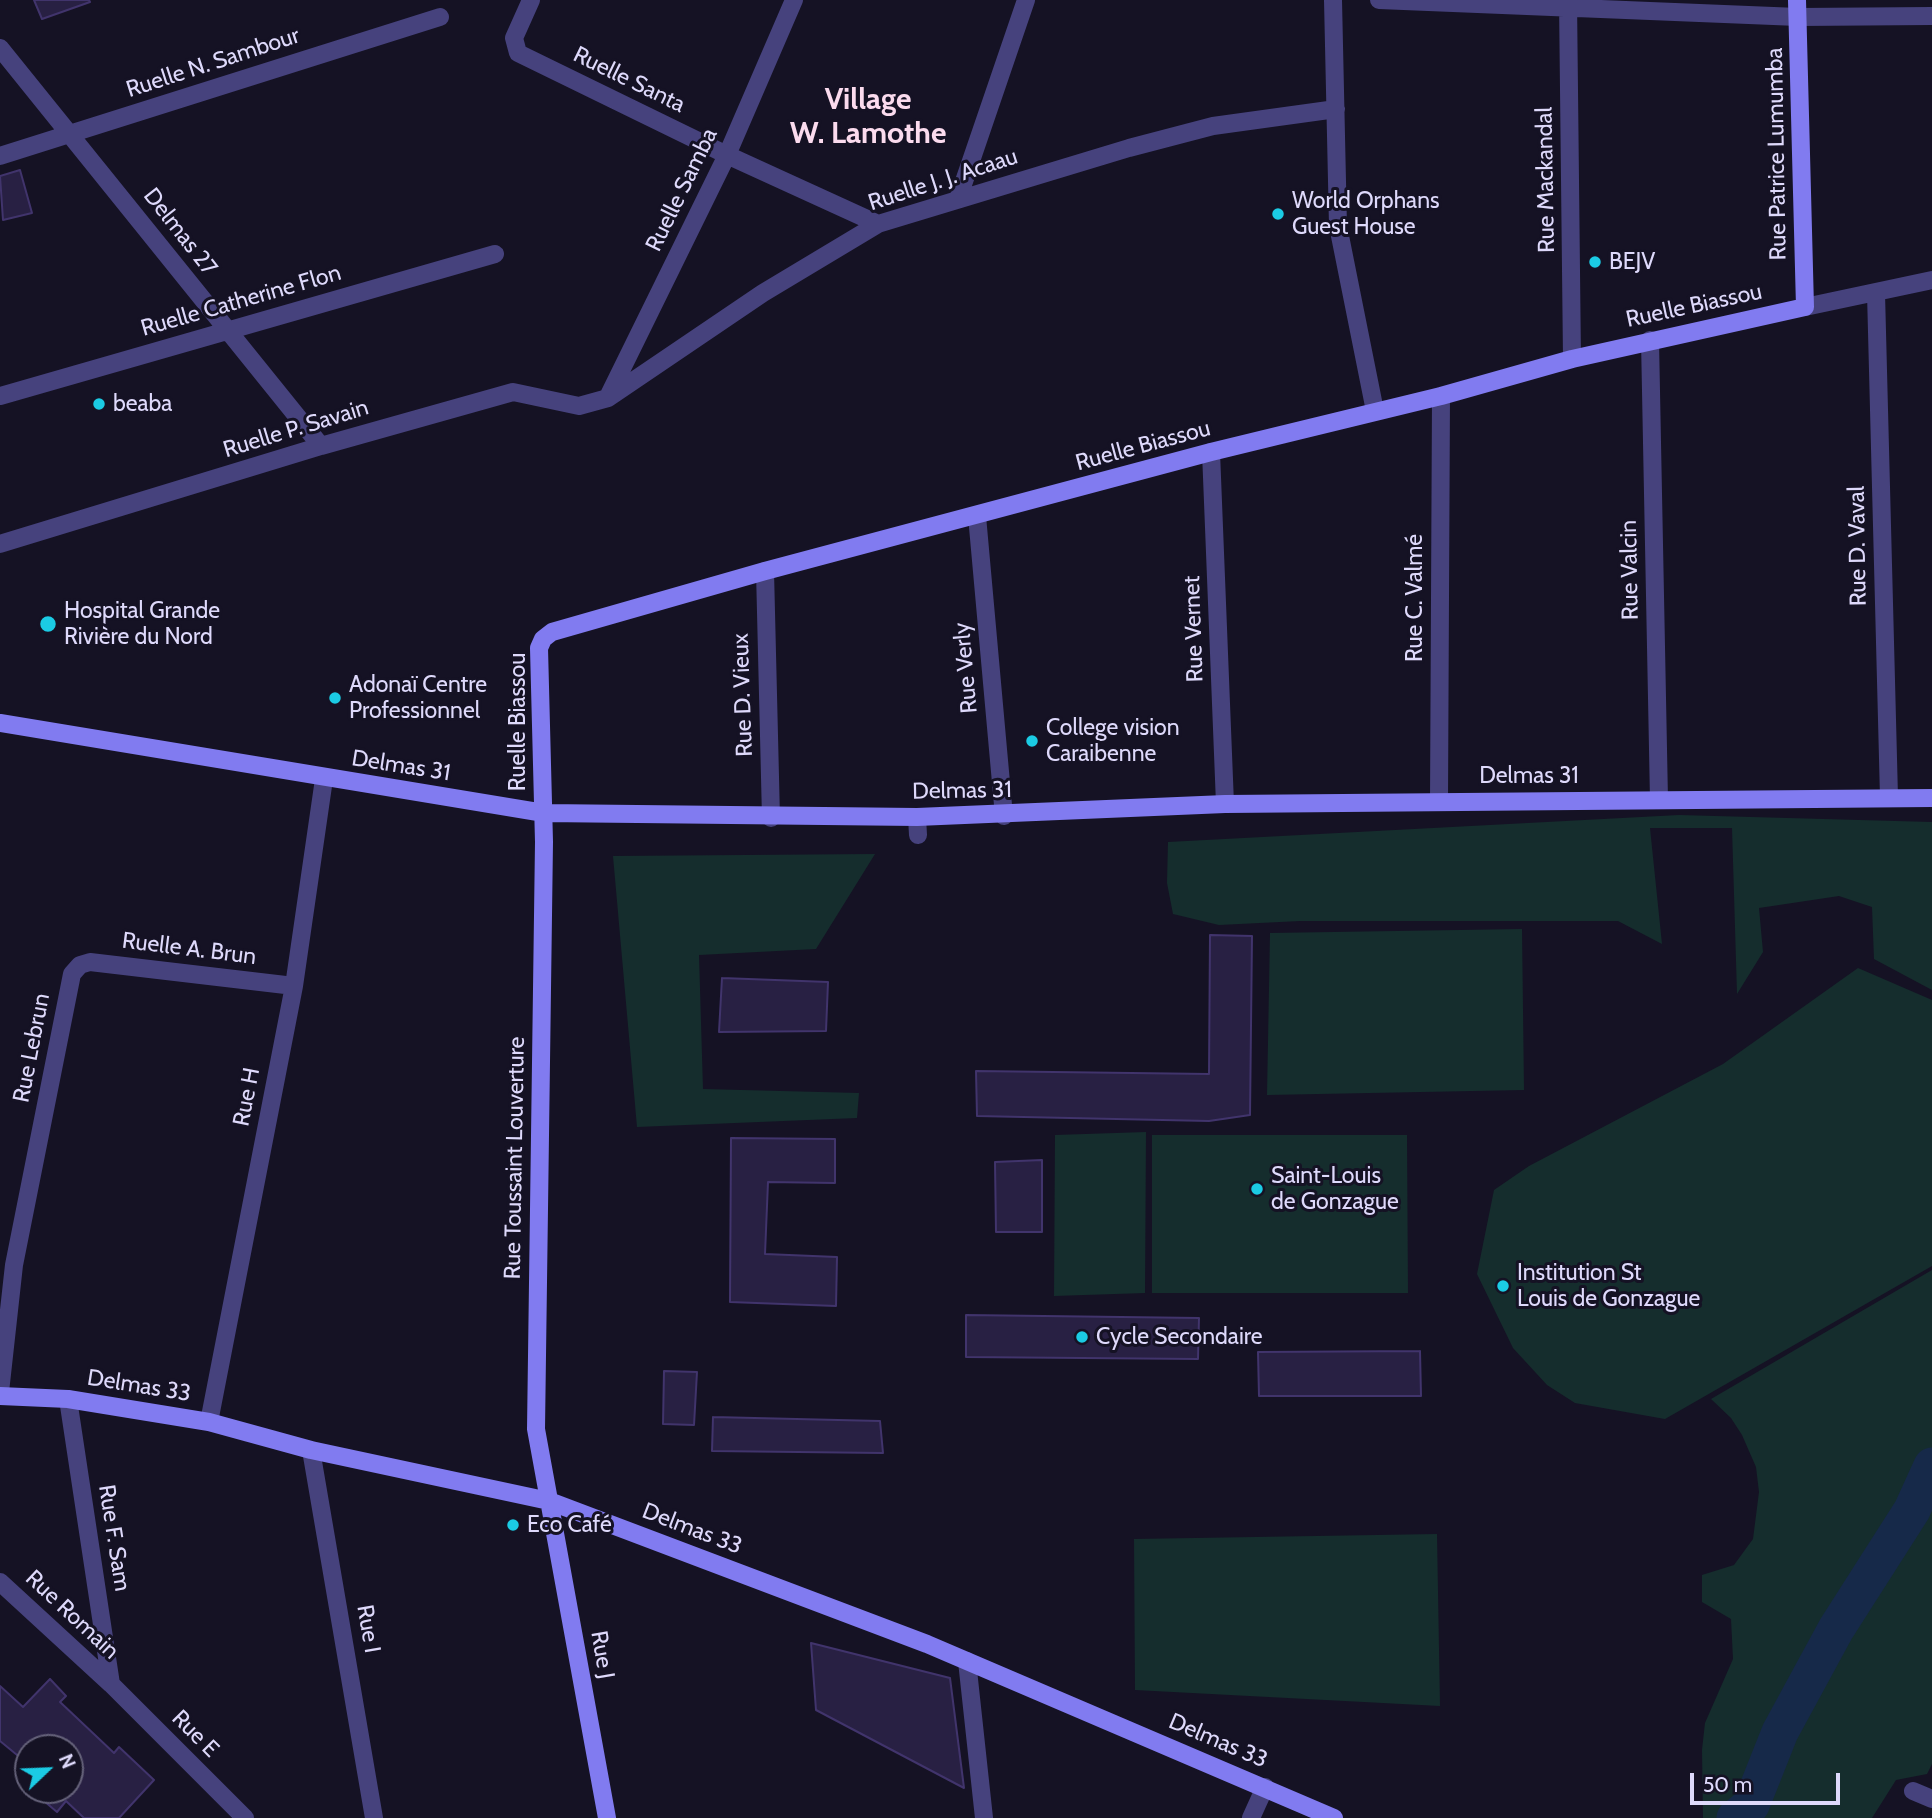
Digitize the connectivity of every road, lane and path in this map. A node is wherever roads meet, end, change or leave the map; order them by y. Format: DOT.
graph roads {
  1 [pos="531,0"];
  2 [pos="794,0"];
  3 [pos="1026,0"];
  4 [pos="1333,0"];
  5 [pos="1379,0"];
  6 [pos="1568,5"];
  7 [pos="1798,8"];
  8 [pos="1932,16"];
  9 [pos="440,17"];
  10 [pos="0,48"];
  11 [pos="1336,109"];
  12 [pos="71,134"];
  13 [pos="727,155"];
  14 [pos="0,156"];
  15 [pos="958,199"];
  16 [pos="878,224"];
  17 [pos="495,254"];
  18 [pos="1932,280"];
  19 [pos="1876,293"];
  20 [pos="1805,307"];
  21 [pos="227,330"];
  22 [pos="1650,340"];
  23 [pos="1572,359"];
  24 [pos="0,396"];
  25 [pos="1441,396"];
  26 [pos="608,398"];
  27 [pos="1375,411"];
  28 [pos="321,446"];
  29 [pos="1211,452"];
  30 [pos="978,516"];
  31 [pos="0,544"];
  32 [pos="765,571"];
  33 [pos="0,723"];
  34 [pos="324,779"];
  35 [pos="1889,797"];
  36 [pos="1932,798"];
  37 [pos="1439,800"];
  38 [pos="1659,800"];
  39 [pos="1225,804"];
  40 [pos="544,813"];
  41 [pos="1004,816"];
  42 [pos="771,818"];
  43 [pos="80,965"];
  44 [pos="294,986"];
  45 [pos="7,1265"];
  46 [pos="0,1394"];
  47 [pos="68,1399"];
  48 [pos="209,1422"];
  49 [pos="311,1450"];
  50 [pos="549,1501"];
  51 [pos="0,1582"];
  52 [pos="967,1661"];
  53 [pos="111,1684"];
  54 [pos="1265,1787"];
  55 [pos="1913,1791"];
  56 [pos="1932,1799"];
  57 [pos="245,1818"];
  58 [pos="374,1818"];
  59 [pos="607,1818"];
  60 [pos="984,1818"];
  61 [pos="1251,1818"];
  62 [pos="1334,1818"];
  1 -- 13 [label="street, Ruelle Santa"];
  2 -- 13 [label="street, Ruelle Samba"];
  3 -- 15 [label="street"];
  4 -- 11 [label="street"];
  5 -- 6 [label="street"];
  6 -- 7 [label="street"];
  6 -- 23 [label="street, Rue Mackandal"];
  7 -- 8 [label="street"];
  7 -- 20 [label="street, Rue Patrice Lumumba"];
  9 -- 12 [label="street, Ruelle N. Sambour"];
  10 -- 12 [label="street, Delmas 27"];
  11 -- 15 [label="street, Ruelle J. J. Acaau"];
  11 -- 27 [label="street"];
  12 -- 14 [label="street, Ruelle N. Sambour"];
  12 -- 21 [label="street, Delmas 27"];
  13 -- 16 [label="street, Ruelle Santa"];
  13 -- 26 [label="street, Ruelle Samba"];
  15 -- 16 [label="street, Ruelle J. J. Acaau"];
  16 -- 26 [label="street, Ruelle J. J. Acaau"];
  17 -- 21 [label="street, Ruelle Catherine Flon"];
  18 -- 19 [label="street, Ruelle Biassou"];
  19 -- 20 [label="street, Ruelle Biassou"];
  19 -- 35 [label="street, Rue D. Vaval"];
  20 -- 22 [label="street, Ruelle Biassou"];
  21 -- 24 [label="street, Ruelle Catherine Flon"];
  21 -- 28 [label="street, Delmas 27"];
  22 -- 23 [label="street, Ruelle Biassou"];
  22 -- 38 [label="street, Rue Valcin"];
  23 -- 25 [label="street, Ruelle Biassou"];
  25 -- 27 [label="street, Ruelle Biassou"];
  25 -- 37 [label="street, Rue C. Valmé"];
  26 -- 28 [label="street, Ruelle P. Savain"];
  27 -- 29 [label="street, Ruelle Biassou"];
  28 -- 31 [label="street, Ruelle P. Savain"];
  29 -- 30 [label="street, Ruelle Biassou"];
  29 -- 39 [label="street, Rue Vernet"];
  30 -- 32 [label="street, Ruelle Biassou"];
  30 -- 41 [label="street, Rue Verly"];
  32 -- 40 [label="street, Ruelle Biassou"];
  32 -- 42 [label="street, Rue D. Vieux"];
  33 -- 34 [label="street, Delmas 31"];
  34 -- 40 [label="street, Delmas 31"];
  34 -- 44 [label="street, Rue H"];
  35 -- 36 [label="street, Delmas 31"];
  35 -- 38 [label="street, Delmas 31"];
  37 -- 38 [label="street, Delmas 31"];
  37 -- 39 [label="street, Delmas 31"];
  39 -- 41 [label="street, Delmas 31"];
  40 -- 42 [label="street, Delmas 31"];
  40 -- 50 [label="street, Rue Toussaint Louverture"];
  41 -- 42 [label="street, Delmas 31"];
  43 -- 44 [label="street, Ruelle A. Brun"];
  43 -- 45 [label="street, Rue Lebrun"];
  44 -- 48 [label="street, Rue H"];
  45 -- 46 [label="street, Rue Lebrun"];
  46 -- 47 [label="street, Delmas 33"];
  47 -- 48 [label="street, Delmas 33"];
  47 -- 53 [label="street, Rue F. Sam"];
  48 -- 49 [label="street, Delmas 33"];
  49 -- 50 [label="street, Delmas 33"];
  49 -- 58 [label="street, Rue I"];
  50 -- 52 [label="street, Delmas 33"];
  50 -- 59 [label="street, Rue J"];
  51 -- 53 [label="street, Rue Romain"];
  52 -- 54 [label="street, Delmas 33"];
  52 -- 60 [label="street"];
  53 -- 57 [label="street, Rue E"];
  54 -- 61 [label="street"];
  54 -- 62 [label="street, Delmas 33"];
  55 -- 56 [label="street"];
}
